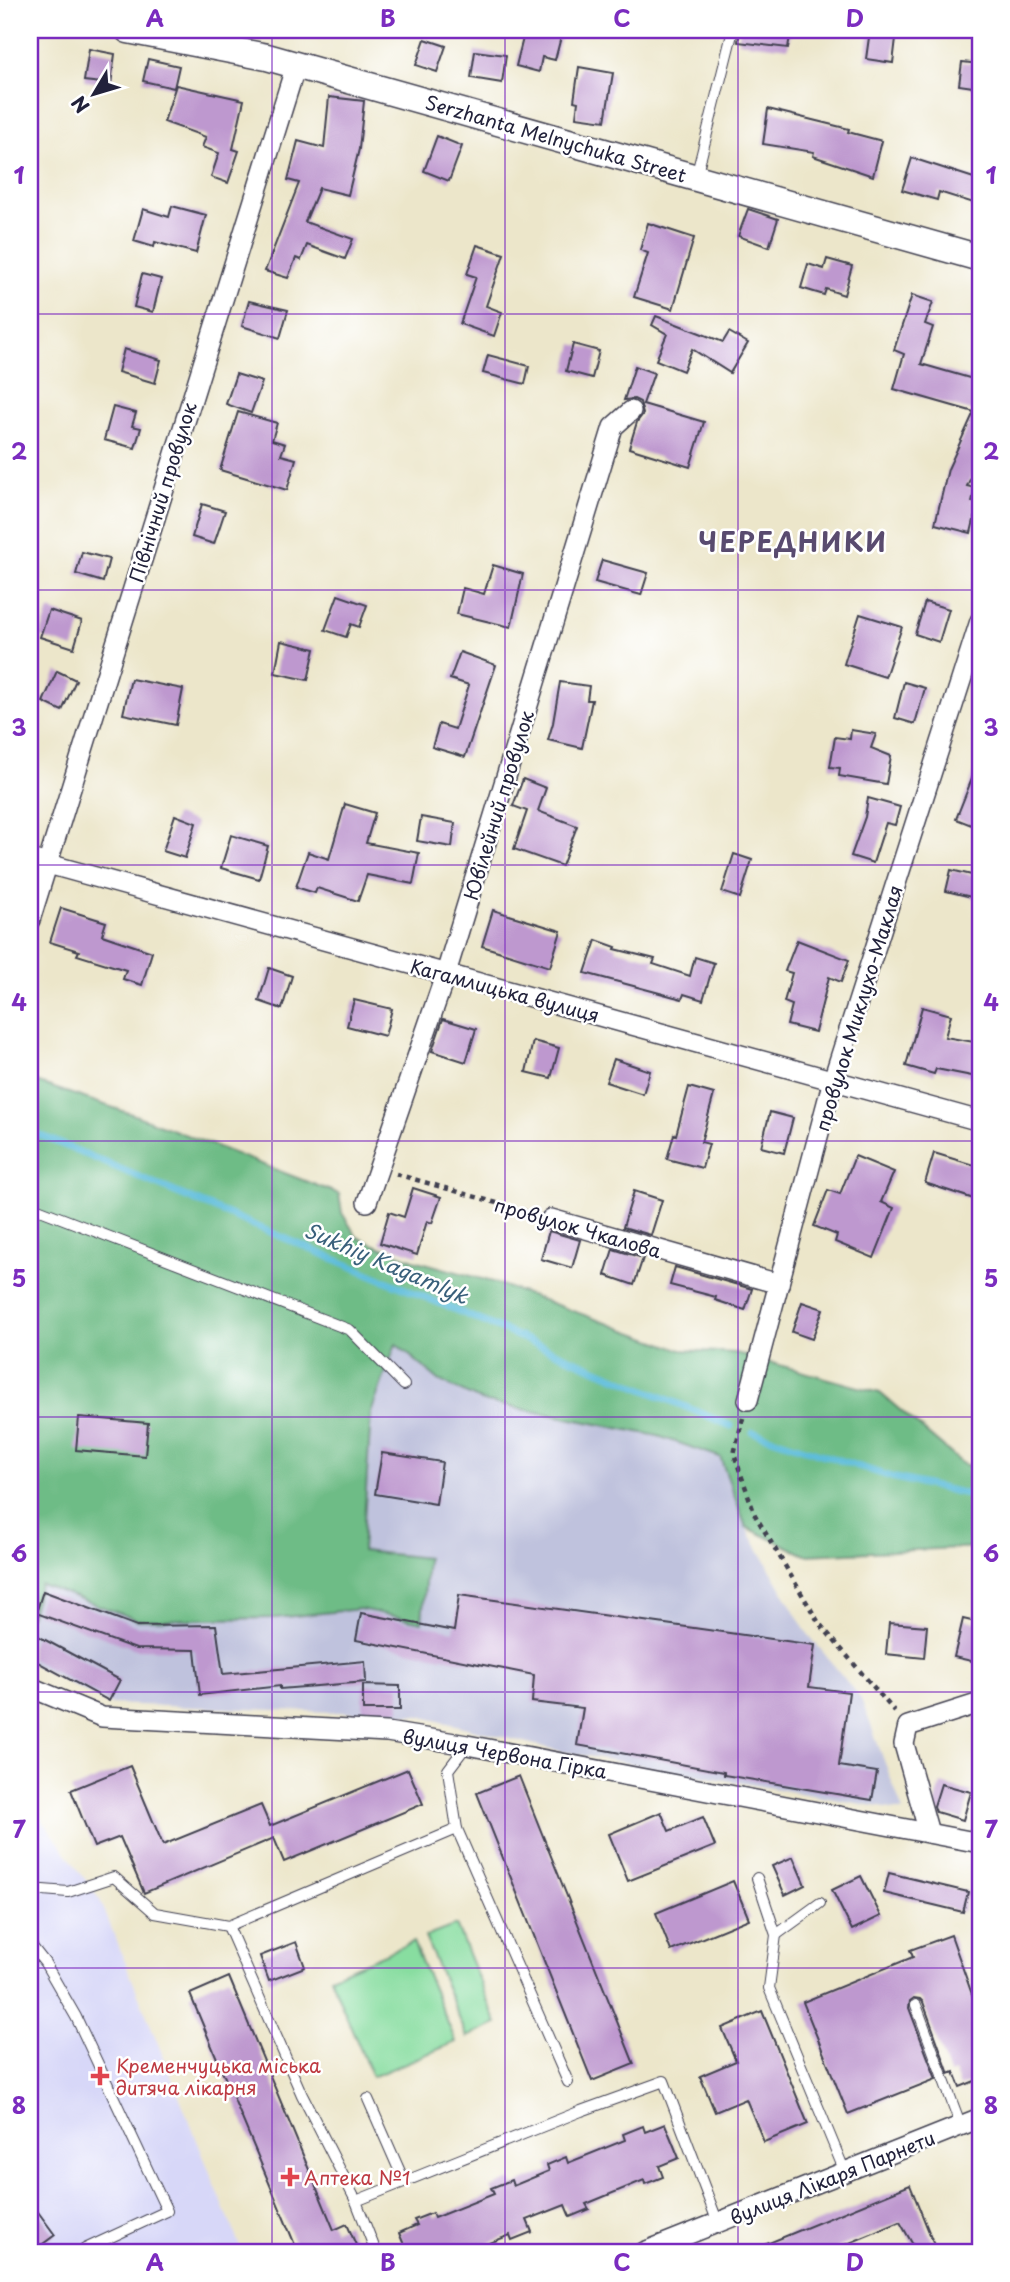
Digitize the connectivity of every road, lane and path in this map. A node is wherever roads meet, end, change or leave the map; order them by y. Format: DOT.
graph roads {
  1 [pos="128,30"];
  2 [pos="733,30"];
  3 [pos="223,39"];
  4 [pos="296,65"];
  5 [pos="696,178"];
  6 [pos="980,258"];
  7 [pos="631,411"];
  8 [pos="980,621"];
  9 [pos="39,861"];
  10 [pos="30,920"];
  11 [pos="446,973"];
  12 [pos="833,1080"];
  13 [pos="980,1121"];
  14 [pos="378,1169"];
  15 [pos="367,1202"];
  16 [pos="30,1206"];
  17 [pos="551,1219"];
  18 [pos="779,1284"];
  19 [pos="404,1385"];
  20 [pos="748,1400"];
  21 [pos="30,1687"];
  22 [pos="980,1703"];
  23 [pos="908,1726"];
  24 [pos="467,1745"];
  25 [pos="457,1829"];
  26 [pos="929,1833"];
  27 [pos="980,1843"];
  28 [pos="757,1878"];
  29 [pos="30,1889"];
  30 [pos="820,1903"];
  31 [pos="980,1905"];
  32 [pos="228,1926"];
  33 [pos="776,1935"];
  34 [pos="980,1943"];
  35 [pos="30,1944"];
  36 [pos="916,2005"];
  37 [pos="568,2081"];
  38 [pos="368,2099"];
  39 [pos="980,2118"];
  40 [pos="961,2126"];
  41 [pos="845,2172"];
  42 [pos="404,2181"];
  43 [pos="356,2201"];
  44 [pos="718,2223"];
  45 [pos="85,2249"];
  46 [pos="376,2252"];
  47 [pos="644,2252"];
  1 -- 3 [label="street, Serzhanta Melnychuka Street"];
  2 -- 5 [label="lane"];
  3 -- 4 [label="street, Serzhanta Melnychuka Street"];
  4 -- 5 [label="street, Serzhanta Melnychuka Street"];
  4 -- 9 [label="street, Північний провулок"];
  5 -- 6 [label="street, Serzhanta Melnychuka Street"];
  7 -- 11 [label="street, Ювілейний провулок"];
  8 -- 12 [label="street, провулок Миклухо-Маклая"];
  9 -- 10 [label="street, Північний провулок"];
  9 -- 11 [label="street, Кагамлицька вулиця"];
  11 -- 12 [label="street, Кагамлицька вулиця"];
  11 -- 14 [label="street, Ювілейний провулок"];
  12 -- 13 [label="street, Кагамлицька вулиця"];
  12 -- 18 [label="street, провулок Миклухо-Маклая"];
  14 -- 15 [label="street, Ювілейний провулок"];
  14 -- 17 [label="path, провулок Чкалова"];
  16 -- 19 [label="lane"];
  17 -- 18 [label="street, провулок Чкалова"];
  18 -- 20 [label="street, провулок Миклухо-Маклая"];
  20 -- 23 [label="path"];
  21 -- 24 [label="street, вулиця Червона Гірка"];
  22 -- 23 [label="street"];
  23 -- 26 [label="street"];
  24 -- 25 [label="lane"];
  24 -- 26 [label="street, вулиця Червона Гірка"];
  25 -- 32 [label="lane"];
  25 -- 37 [label="lane"];
  26 -- 27 [label="street, вулиця Червона Гірка"];
  28 -- 33 [label="lane"];
  29 -- 32 [label="lane"];
  30 -- 33 [label="lane"];
  31 -- 34 [label="lane"];
  32 -- 43 [label="lane"];
  33 -- 41 [label="lane"];
  35 -- 45 [label="lane"];
  36 -- 40 [label="lane"];
  38 -- 42 [label="lane"];
  39 -- 40 [label="street, вулиця Лікаря Парнети"];
  40 -- 41 [label="street, вулиця Лікаря Парнети"];
  41 -- 44 [label="street, вулиця Лікаря Парнети"];
  42 -- 43 [label="lane"];
  42 -- 44 [label="lane"];
  43 -- 46 [label="lane"];
  44 -- 47 [label="street, вулиця Лікаря Парнети"];
}
